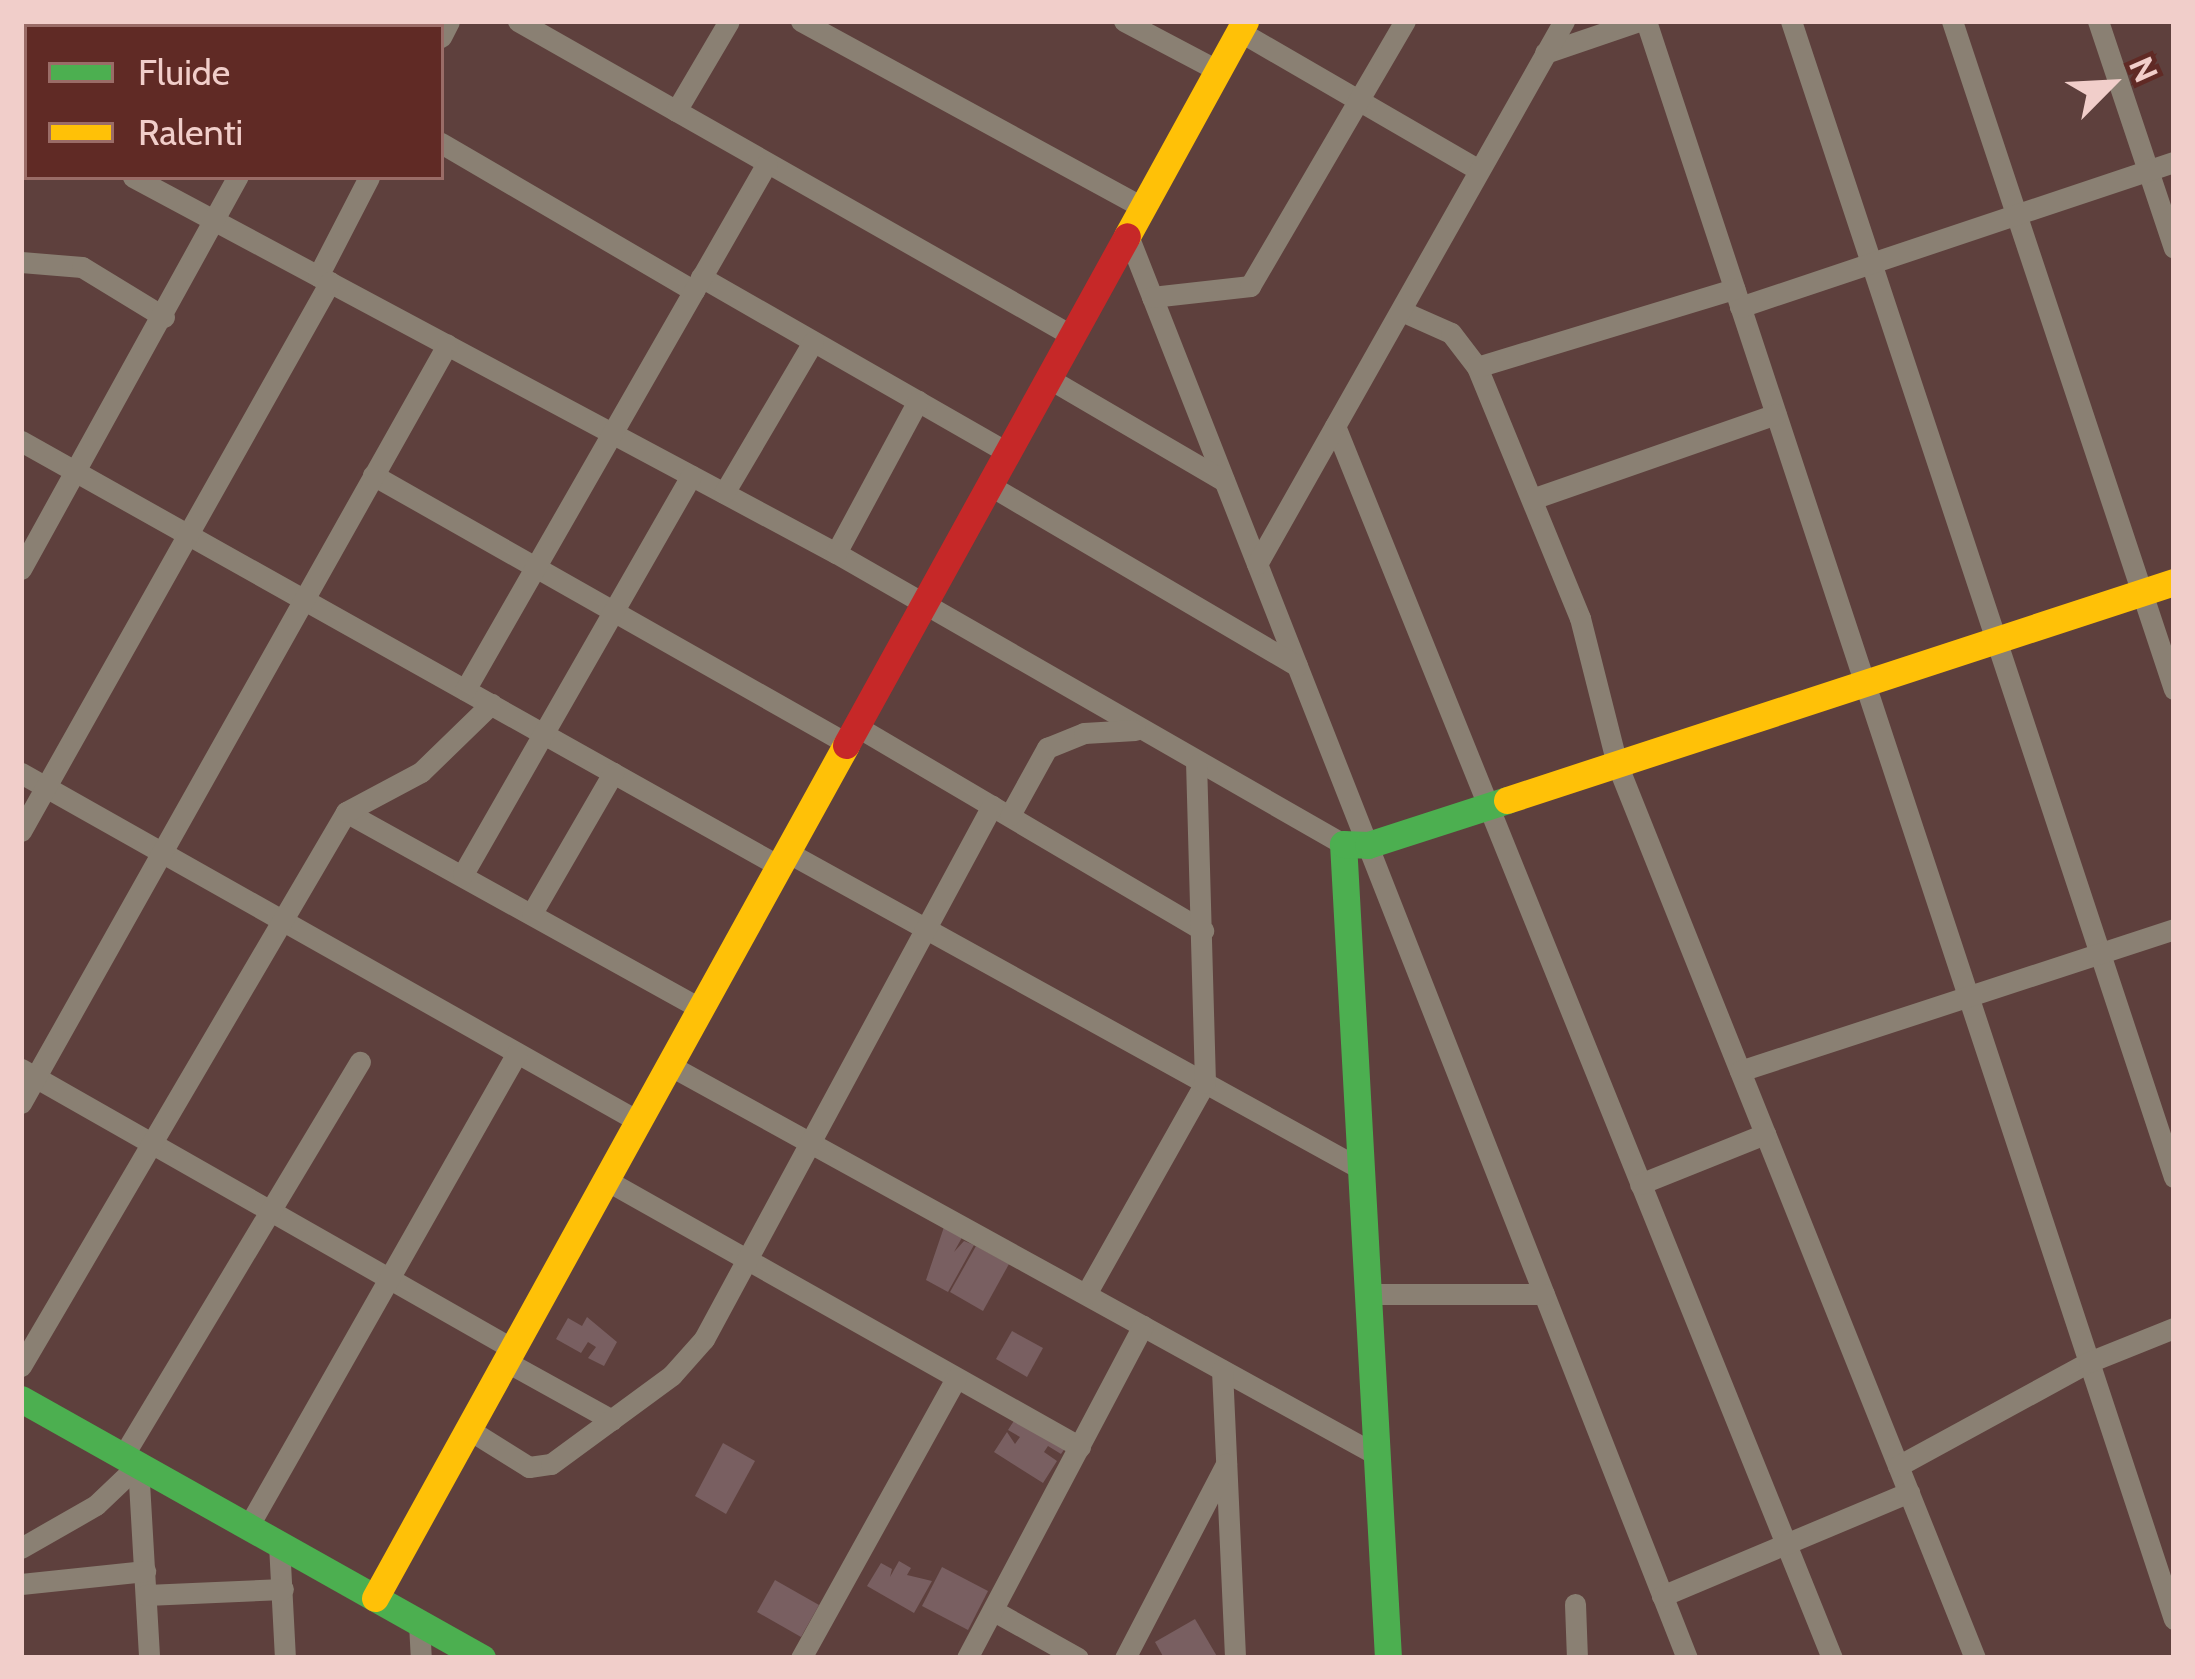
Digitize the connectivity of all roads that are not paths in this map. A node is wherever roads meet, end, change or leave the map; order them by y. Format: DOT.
graph roads {
  1 [pos="518,21"];
  2 [pos="729,21"];
  3 [pos="801,21"];
  4 [pos="1124,21"];
  5 [pos="1405,21"];
  6 [pos="1564,21"];
  7 [pos="1642,21"];
  8 [pos="1791,21"];
  9 [pos="1952,21"];
  10 [pos="2098,21"];
  11 [pos="1242,26"];
  12 [pos="1545,53"];
  13 [pos="1217,70"];
  14 [pos="1359,95"];
  15 [pos="676,111"];
  16 [pos="444,145"];
  17 [pos="2174,162"];
  18 [pos="767,163"];
  19 [pos="1479,170"];
  20 [pos="2148,170"];
  21 [pos="139,180"];
  22 [pos="236,180"];
  23 [pos="368,180"];
  24 [pos="1142,207"];
  25 [pos="2016,214"];
  26 [pos="218,222"];
  27 [pos="1127,233"];
  28 [pos="2174,248"];
  29 [pos="21,262"];
  30 [pos="1871,263"];
  31 [pos="324,279"];
  32 [pos="698,284"];
  33 [pos="1152,297"];
  34 [pos="1737,298"];
  35 [pos="1406,313"];
  36 [pos="164,317"];
  37 [pos="1071,335"];
  38 [pos="813,342"];
  39 [pos="447,345"];
  40 [pos="1477,367"];
  41 [pos="1048,378"];
  42 [pos="919,401"];
  43 [pos="1776,414"];
  44 [pos="1335,426"];
  45 [pos="612,434"];
  46 [pos="21,441"];
  47 [pos="1007,452"];
  48 [pos="76,472"];
  49 [pos="373,475"];
  50 [pos="691,476"];
  51 [pos="1225,481"];
  52 [pos="989,485"];
  53 [pos="724,493"];
  54 [pos="1532,499"];
  55 [pos="188,534"];
  56 [pos="836,554"];
  57 [pos="1257,564"];
  58 [pos="536,567"];
  59 [pos="21,569"];
  60 [pos="2174,582"];
  61 [pos="2142,592"];
  62 [pos="304,600"];
  63 [pos="922,607"];
  64 [pos="613,611"];
  65 [pos="1996,640"];
  66 [pos="1297,666"];
  67 [pos="1864,683"];
  68 [pos="2174,689"];
  69 [pos="465,691"];
  70 [pos="490,704"];
  71 [pos="1135,730"];
  72 [pos="543,734"];
  73 [pos="851,735"];
  74 [pos="1617,764"];
  75 [pos="1196,765"];
  76 [pos="21,773"];
  77 [pos="613,773"];
  78 [pos="46,787"];
  79 [pos="1488,806"];
  80 [pos="1001,810"];
  81 [pos="346,812"];
  82 [pos="21,831"];
  83 [pos="1355,845"];
  84 [pos="162,852"];
  85 [pos="783,859"];
  86 [pos="463,874"];
  87 [pos="532,913"];
  88 [pos="281,919"];
  89 [pos="926,928"];
  90 [pos="2174,929"];
  91 [pos="1203,930"];
  92 [pos="2100,953"];
  93 [pos="1968,996"];
  94 [pos="700,1008"];
  95 [pos="517,1053"];
  96 [pos="359,1062"];
  97 [pos="669,1065"];
  98 [pos="1740,1071"];
  99 [pos="28,1073"];
  100 [pos="1205,1083"];
  101 [pos="21,1103"];
  102 [pos="638,1121"];
  103 [pos="1765,1134"];
  104 [pos="149,1142"];
  105 [pos="810,1142"];
  106 [pos="1361,1169"];
  107 [pos="2174,1178"];
  108 [pos="606,1180"];
  109 [pos="1640,1184"];
  110 [pos="268,1208"];
  111 [pos="746,1259"];
  112 [pos="389,1278"];
  113 [pos="1086,1294"];
  114 [pos="1368,1294"];
  115 [pos="1544,1294"];
  116 [pos="1143,1326"];
  117 [pos="2174,1328"];
  118 [pos="509,1355"];
  119 [pos="2089,1362"];
  120 [pos="21,1366"];
  121 [pos="1222,1370"];
  122 [pos="956,1378"];
  123 [pos="21,1399"];
  124 [pos="612,1420"];
  125 [pos="468,1429"];
  126 [pos="1079,1447"];
  127 [pos="1377,1455"];
  128 [pos="131,1460"];
  129 [pos="1226,1463"];
  130 [pos="1898,1466"];
  131 [pos="1909,1492"];
  132 [pos="248,1527"];
  133 [pos="279,1544"];
  134 [pos="1786,1544"];
  135 [pos="21,1548"];
  136 [pos="145,1571"];
  137 [pos="21,1584"];
  138 [pos="283,1589"];
  139 [pos="146,1595"];
  140 [pos="1662,1596"];
  141 [pos="375,1598"];
  142 [pos="1575,1604"];
  143 [pos="994,1612"];
  144 [pos="2174,1619"];
  145 [pos="419,1623"];
  146 [pos="149,1658"];
  147 [pos="285,1658"];
  148 [pos="421,1658"];
  149 [pos="482,1658"];
  150 [pos="801,1658"];
  151 [pos="967,1658"];
  152 [pos="1078,1658"];
  153 [pos="1125,1658"];
  154 [pos="1235,1658"];
  155 [pos="1388,1658"];
  156 [pos="1577,1658"];
  157 [pos="1687,1658"];
  158 [pos="1832,1658"];
  159 [pos="1975,1658"];
  1 -- 15 [label="street"];
  2 -- 15 [label="street"];
  3 -- 24 [label="street"];
  4 -- 13 [label="street"];
  5 -- 14 [label="street"];
  6 -- 12 [label="street"];
  7 -- 12 [label="street"];
  7 -- 34 [label="street"];
  8 -- 30 [label="street"];
  9 -- 25 [label="street"];
  10 -- 20 [label="street"];
  11 -- 13 [label="street"];
  11 -- 14 [label="street"];
  12 -- 19 [label="street"];
  13 -- 24 [label="street"];
  14 -- 19 [label="street"];
  14 -- 33 [label="street"];
  15 -- 18 [label="street"];
  16 -- 32 [label="street"];
  17 -- 20 [label="street"];
  18 -- 32 [label="street"];
  18 -- 37 [label="street"];
  19 -- 35 [label="street"];
  20 -- 25 [label="street"];
  20 -- 28 [label="street"];
  21 -- 26 [label="street"];
  22 -- 26 [label="street"];
  23 -- 31 [label="street"];
  24 -- 27 [label="street"];
  25 -- 30 [label="street"];
  25 -- 61 [label="street"];
  26 -- 31 [label="street"];
  26 -- 36 [label="street"];
  27 -- 33 [label="street"];
  27 -- 37 [label="street"];
  29 -- 36 [label="street"];
  30 -- 34 [label="street"];
  30 -- 65 [label="street"];
  31 -- 39 [label="street"];
  31 -- 55 [label="street"];
  32 -- 38 [label="street"];
  32 -- 45 [label="street"];
  33 -- 51 [label="street"];
  34 -- 40 [label="street"];
  34 -- 43 [label="street"];
  35 -- 40 [label="street"];
  35 -- 44 [label="street"];
  36 -- 48 [label="street"];
  37 -- 41 [label="street"];
  38 -- 42 [label="street"];
  38 -- 53 [label="street"];
  39 -- 45 [label="street"];
  39 -- 49 [label="street"];
  40 -- 54 [label="street"];
  41 -- 47 [label="street"];
  41 -- 51 [label="street"];
  42 -- 47 [label="street"];
  42 -- 56 [label="street"];
  43 -- 54 [label="street"];
  43 -- 67 [label="street"];
  44 -- 57 [label="street"];
  44 -- 79 [label="street"];
  45 -- 50 [label="street"];
  45 -- 58 [label="street"];
  46 -- 48 [label="street"];
  47 -- 52 [label="street"];
  48 -- 55 [label="street"];
  48 -- 59 [label="street"];
  49 -- 58 [label="street"];
  49 -- 62 [label="street"];
  50 -- 53 [label="street"];
  50 -- 64 [label="street"];
  51 -- 57 [label="street"];
  52 -- 63 [label="street"];
  52 -- 66 [label="street"];
  53 -- 56 [label="street"];
  54 -- 74 [label="street"];
  55 -- 62 [label="street"];
  55 -- 78 [label="street"];
  56 -- 63 [label="street"];
  57 -- 66 [label="street"];
  58 -- 64 [label="street"];
  58 -- 69 [label="street"];
  60 -- 61 [label="street"];
  61 -- 65 [label="street"];
  61 -- 68 [label="street"];
  62 -- 69 [label="street"];
  62 -- 84 [label="street"];
  63 -- 71 [label="street"];
  63 -- 73 [label="street"];
  64 -- 72 [label="street"];
  64 -- 73 [label="street"];
  65 -- 67 [label="street"];
  65 -- 92 [label="street"];
  66 -- 83 [label="street"];
  67 -- 74 [label="street"];
  67 -- 93 [label="street"];
  69 -- 70 [label="street"];
  70 -- 72 [label="street"];
  70 -- 81 [label="street"];
  71 -- 75 [label="street"];
  71 -- 80 [label="street"];
  72 -- 77 [label="street"];
  72 -- 86 [label="street"];
  73 -- 80 [label="street"];
  73 -- 85 [label="street"];
  74 -- 79 [label="street"];
  74 -- 98 [label="street"];
  75 -- 83 [label="street"];
  75 -- 91 [label="street"];
  76 -- 78 [label="street"];
  77 -- 85 [label="street"];
  77 -- 87 [label="street"];
  78 -- 82 [label="street"];
  78 -- 84 [label="street"];
  79 -- 83 [label="street"];
  79 -- 109 [label="street"];
  80 -- 89 [label="street"];
  80 -- 91 [label="street"];
  81 -- 86 [label="street"];
  81 -- 88 [label="street"];
  83 -- 106 [label="street"];
  83 -- 115 [label="street"];
  84 -- 88 [label="street"];
  84 -- 99 [label="street"];
  85 -- 89 [label="street"];
  85 -- 94 [label="street"];
  86 -- 87 [label="street"];
  87 -- 94 [label="street"];
  88 -- 95 [label="street"];
  88 -- 104 [label="street"];
  89 -- 100 [label="street"];
  89 -- 105 [label="street"];
  90 -- 92 [label="street"];
  91 -- 100 [label="street"];
  92 -- 93 [label="street"];
  92 -- 107 [label="street"];
  93 -- 98 [label="street"];
  93 -- 119 [label="street"];
  94 -- 97 [label="street"];
  95 -- 102 [label="street"];
  95 -- 112 [label="street"];
  96 -- 110 [label="street"];
  97 -- 102 [label="street"];
  97 -- 105 [label="street"];
  98 -- 103 [label="street"];
  99 -- 101 [label="street"];
  99 -- 104 [label="street"];
  100 -- 106 [label="street"];
  100 -- 113 [label="street"];
  102 -- 108 [label="street"];
  103 -- 109 [label="street"];
  103 -- 130 [label="street"];
  104 -- 110 [label="street"];
  104 -- 120 [label="street"];
  105 -- 111 [label="street"];
  105 -- 113 [label="street"];
  106 -- 114 [label="street"];
  108 -- 111 [label="street"];
  108 -- 118 [label="street"];
  109 -- 134 [label="street"];
  110 -- 112 [label="street"];
  110 -- 128 [label="street"];
  111 -- 122 [label="street"];
  111 -- 124 [label="street"];
  112 -- 118 [label="street"];
  112 -- 132 [label="street"];
  113 -- 116 [label="street"];
  114 -- 115 [label="street"];
  114 -- 127 [label="street"];
  115 -- 140 [label="street"];
  116 -- 121 [label="street"];
  116 -- 126 [label="street"];
  117 -- 119 [label="street"];
  118 -- 124 [label="street"];
  118 -- 125 [label="street"];
  119 -- 130 [label="street"];
  119 -- 144 [label="street"];
  121 -- 127 [label="street"];
  121 -- 129 [label="street"];
  122 -- 126 [label="street"];
  122 -- 150 [label="street"];
  123 -- 128 [label="street"];
  124 -- 125 [label="street"];
  125 -- 141 [label="street"];
  126 -- 143 [label="street"];
  127 -- 155 [label="street"];
  128 -- 132 [label="street"];
  128 -- 135 [label="street"];
  128 -- 136 [label="street"];
  129 -- 153 [label="street"];
  129 -- 154 [label="street"];
  130 -- 131 [label="street"];
  131 -- 134 [label="street"];
  131 -- 159 [label="street"];
  132 -- 133 [label="street"];
  133 -- 138 [label="street"];
  133 -- 141 [label="street"];
  134 -- 140 [label="street"];
  134 -- 158 [label="street"];
  136 -- 137 [label="street"];
  136 -- 139 [label="street"];
  138 -- 139 [label="street"];
  138 -- 147 [label="street"];
  139 -- 146 [label="street"];
  140 -- 157 [label="street"];
  141 -- 145 [label="street"];
  142 -- 156 [label="street"];
  143 -- 151 [label="street"];
  143 -- 152 [label="street"];
  145 -- 148 [label="street"];
  145 -- 149 [label="street"];
}
